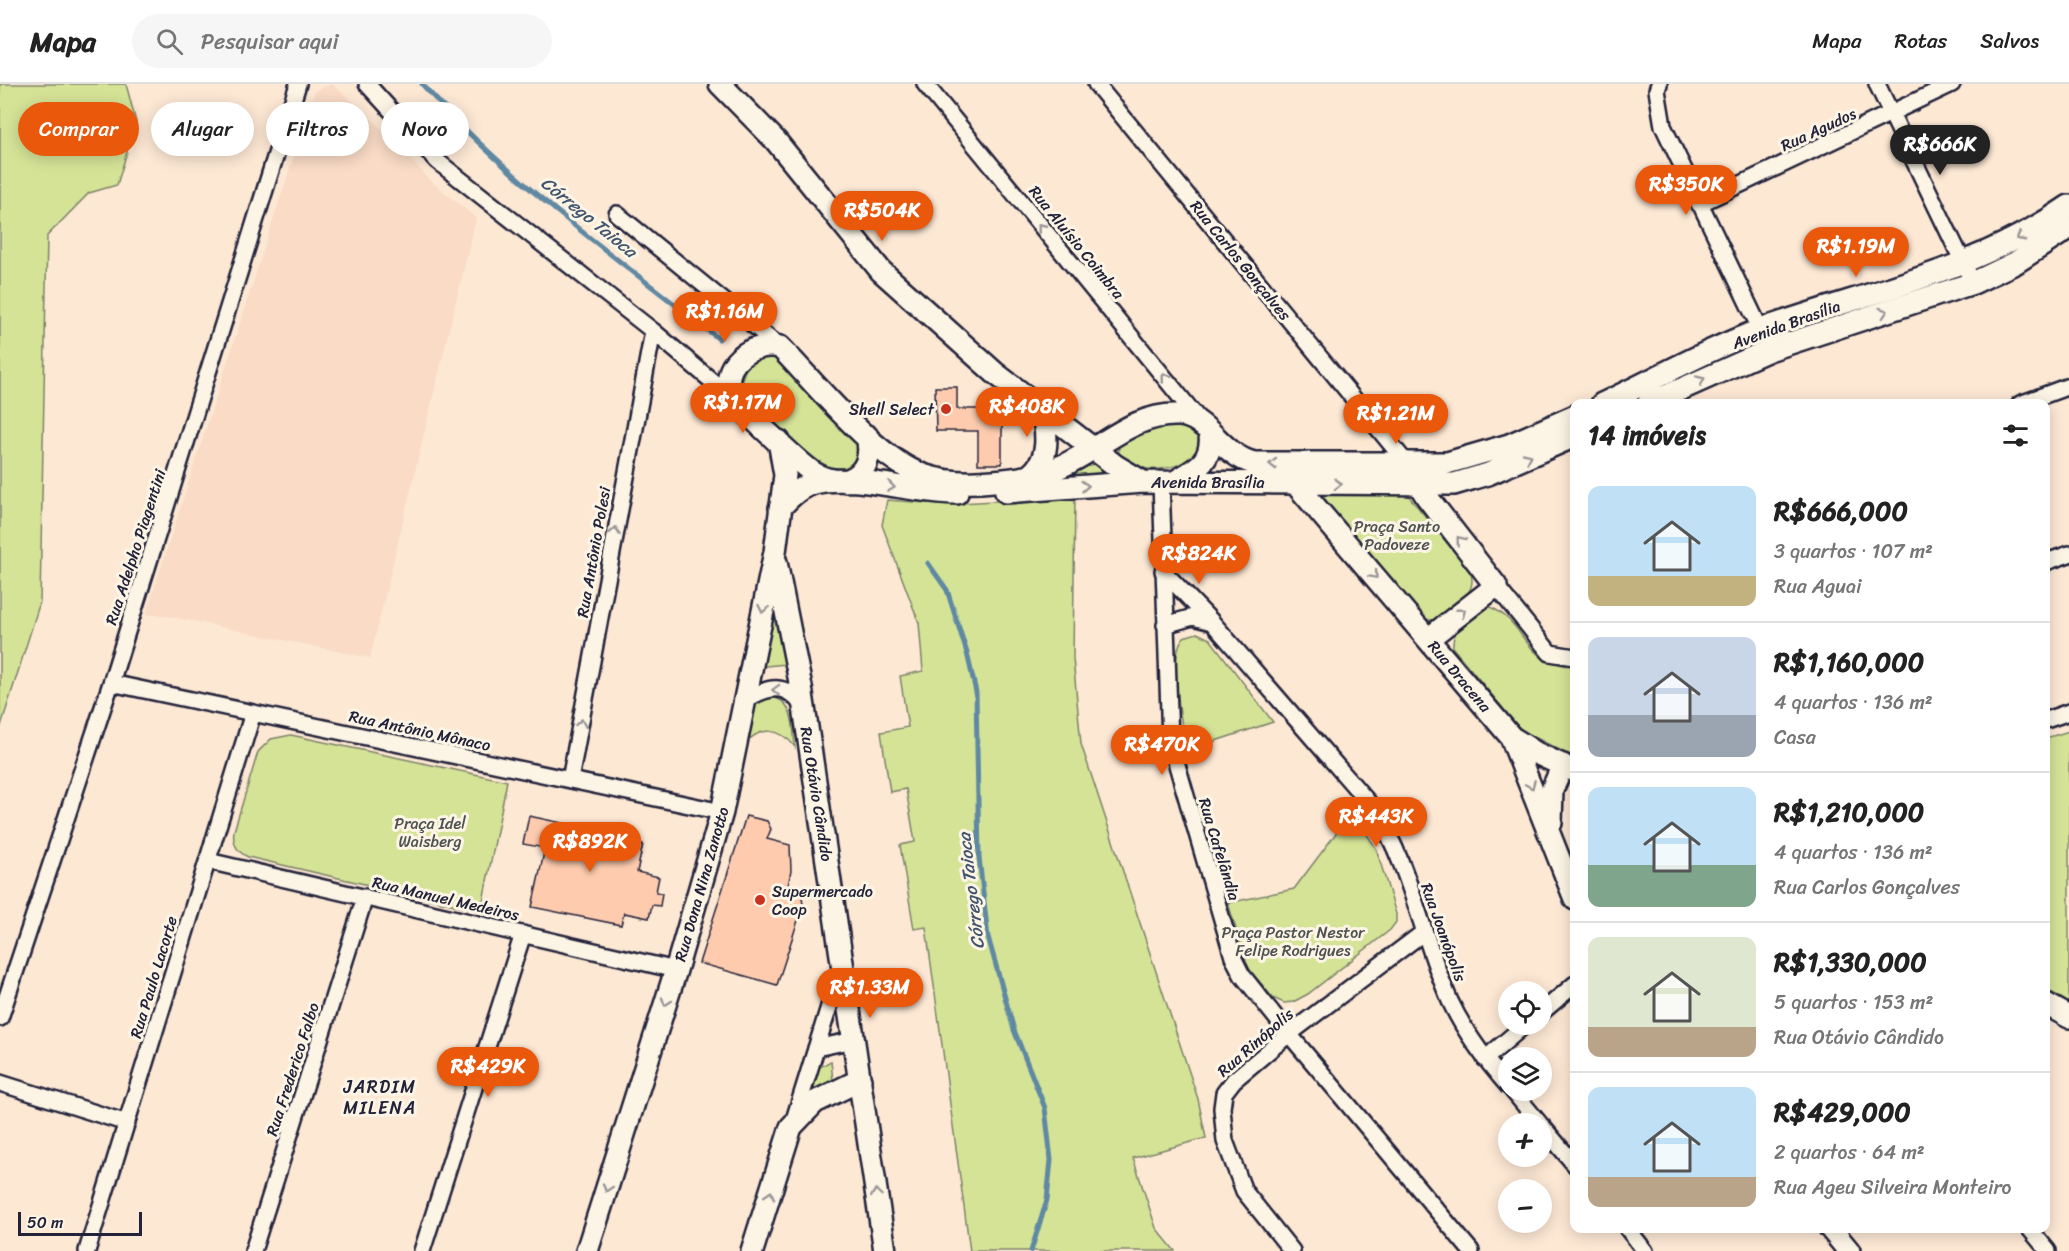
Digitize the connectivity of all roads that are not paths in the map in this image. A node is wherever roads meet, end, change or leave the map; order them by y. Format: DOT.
graph roads {
  1 [pos="298,84"];
  2 [pos="367,84"];
  3 [pos="720,84"];
  4 [pos="926,84"];
  5 [pos="1096,84"];
  6 [pos="1659,84"];
  7 [pos="1877,84"];
  8 [pos="1952,84"];
  9 [pos="1892,114"];
  10 [pos="1699,204"];
  11 [pos="2069,206"];
  12 [pos="617,214"];
  13 [pos="2069,228"];
  14 [pos="1969,273"];
  15 [pos="1760,330"];
  16 [pos="653,331"];
  17 [pos="780,347"];
  18 [pos="1769,350"];
  19 [pos="2069,386"];
  20 [pos="733,399"];
  21 [pos="1613,399"];
  22 [pos="1659,399"];
  23 [pos="2034,399"];
  24 [pos="1042,410"];
  25 [pos="1570,418"];
  26 [pos="1206,429"];
  27 [pos="867,436"];
  28 [pos="1385,436"];
  29 [pos="1570,438"];
  30 [pos="779,441"];
  31 [pos="1093,448"];
  32 [pos="1377,465"];
  33 [pos="1408,465"];
  34 [pos="1029,476"];
  35 [pos="839,480"];
  36 [pos="1159,482"];
  37 [pos="1295,483"];
  38 [pos="1419,485"];
  39 [pos="780,508"];
  40 [pos="775,552"];
  41 [pos="2069,554"];
  42 [pos="2050,561"];
  43 [pos="1163,571"];
  44 [pos="1496,586"];
  45 [pos="1212,622"];
  46 [pos="1165,625"];
  47 [pos="1428,639"];
  48 [pos="1570,656"];
  49 [pos="111,683"];
  50 [pos="744,701"];
  51 [pos="804,708"];
  52 [pos="2069,712"];
  53 [pos="253,713"];
  54 [pos="2050,719"];
  55 [pos="1511,737"];
  56 [pos="1569,768"];
  57 [pos="570,780"];
  58 [pos="722,812"];
  59 [pos="1551,832"];
  60 [pos="208,861"];
  61 [pos="1570,885"];
  62 [pos="365,897"];
  63 [pos="1424,932"];
  64 [pos="523,934"];
  65 [pos="842,963"];
  66 [pos="676,970"];
  67 [pos="1570,988"];
  68 [pos="1552,1004"];
  69 [pos="2050,1006"];
  70 [pos="2069,1017"];
  71 [pos="0,1018"];
  72 [pos="1289,1034"];
  73 [pos="1513,1035"];
  74 [pos="854,1041"];
  75 [pos="816,1048"];
  76 [pos="1485,1059"];
  77 [pos="1498,1075"];
  78 [pos="860,1080"];
  79 [pos="0,1083"];
  80 [pos="1520,1101"];
  81 [pos="1531,1113"];
  82 [pos="127,1123"];
  83 [pos="791,1127"];
  84 [pos="1552,1138"];
  85 [pos="1570,1159"];
  86 [pos="1631,1233"];
  87 [pos="1834,1233"];
  88 [pos="2033,1233"];
  89 [pos="87,1251"];
  90 [pos="254,1251"];
  91 [pos="422,1251"];
  92 [pos="587,1251"];
  93 [pos="752,1251"];
  94 [pos="885,1251"];
  95 [pos="1292,1251"];
  96 [pos="1471,1251"];
  97 [pos="1645,1251"];
  98 [pos="1849,1251"];
  99 [pos="2048,1251"];
  1 -- 49 [label="street, Rua Adelpho Piagentini"];
  2 -- 16 [label="street"];
  3 -- 24 [label="main road"];
  26 -- 4 [label="street, Rua Aluísio Coimbra, one-way"];
  5 -- 28 [label="street, Rua Carlos Gonçalves"];
  6 -- 10 [label="street"];
  7 -- 9 [label="street"];
  8 -- 9 [label="street, Rua Agudos"];
  9 -- 10 [label="street, Rua Agudos"];
  9 -- 14 [label="street"];
  10 -- 15 [label="street"];
  11 -- 14 [label="main road, Avenida Brasília, one-way"];
  12 -- 17 [label="street"];
  13 -- 14 [label="main road, Avenida Brasília"];
  14 -- 15 [label="main road, Avenida Brasília"];
  18 -- 14 [label="main road, Avenida Brasília, one-way"];
  15 -- 18 [label="street"];
  15 -- 21 [label="main road, Avenida Brasília"];
  16 -- 20 [label="street"];
  57 -- 16 [label="street, Rua Antônio Polesi, one-way"];
  17 -- 20 [label="main road"];
  17 -- 27 [label="main road, Avenida Brasília"];
  22 -- 18 [label="main road, Avenida Brasília, one-way"];
  19 -- 23 [label="street"];
  20 -- 30 [label="main road"];
  24 -- 31 [label="main road"];
  24 -- 34 [label="main road"];
  25 -- 33 [label="main road, Avenida Brasília"];
  26 -- 31 [label="main road, Avenida Brasília"];
  32 -- 26 [label="main road, Avenida Brasília, one-way"];
  26 -- 36 [label="main road"];
  27 -- 34 [label="main road, Avenida Brasília"];
  27 -- 35 [label="main road"];
  28 -- 32 [label="street"];
  28 -- 33 [label="street, Rua Carlos Gonçalves"];
  38 -- 29 [label="main road, Avenida Brasília, one-way"];
  30 -- 35 [label="main road"];
  30 -- 39 [label="main road, Rua Dona Nina Zanotto"];
  31 -- 34 [label="main road, Avenida Brasília"];
  31 -- 36 [label="main road"];
  32 -- 33 [label="main road, Avenida Brasília"];
  33 -- 38 [label="main road, Rua Carlos Gonçalves"];
  35 -- 36 [label="main road, Avenida Brasília, one-way"];
  35 -- 39 [label="main road"];
  36 -- 37 [label="main road, Avenida Brasília"];
  36 -- 43 [label="street, Rua Cafelândia"];
  37 -- 38 [label="main road, Avenida Brasília, one-way"];
  37 -- 47 [label="main road, Rua Dracena, one-way"];
  44 -- 38 [label="main road, Rua Carlos Gonçalves, one-way"];
  39 -- 40 [label="main road, Rua Dona Nina Zanotto"];
  40 -- 50 [label="main road, Rua Dona Nina Zanotto, one-way"];
  40 -- 51 [label="main road, Rua Otávio Cândido"];
  41 -- 42 [label="street"];
  43 -- 45 [label="street, Rua Joanópolis"];
  43 -- 46 [label="street, Rua Cafelândia"];
  47 -- 44 [label="main road, one-way"];
  44 -- 48 [label="street"];
  45 -- 46 [label="street"];
  45 -- 63 [label="street, Rua Joanópolis"];
  46 -- 72 [label="street, Rua Cafelândia"];
  47 -- 55 [label="main road, Rua Dracena"];
  49 -- 53 [label="street, Rua Antônio Mônaco"];
  49 -- 71 [label="street, Rua Adelpho Piagentini"];
  51 -- 50 [label="street, one-way"];
  50 -- 58 [label="main road, Rua Dona Nina Zanotto"];
  51 -- 65 [label="main road, Rua Otávio Cândido"];
  52 -- 54 [label="street"];
  53 -- 57 [label="street, Rua Antônio Mônaco"];
  53 -- 60 [label="street, Rua Paulo Lacorte"];
  55 -- 56 [label="main road"];
  55 -- 59 [label="main road, Rua Dracena, one-way"];
  56 -- 59 [label="main road"];
  57 -- 58 [label="street, Rua Antônio Mônaco"];
  58 -- 66 [label="main road, Rua Dona Nina Zanotto"];
  59 -- 61 [label="main road, Rua Dracena"];
  60 -- 62 [label="street, Rua Manuel Medeiros"];
  60 -- 82 [label="street, Rua Paulo Lacorte"];
  62 -- 64 [label="street, Rua Manuel Medeiros"];
  62 -- 90 [label="street, Rua Frederico Falbo"];
  63 -- 72 [label="street, Rua Rinópolis"];
  63 -- 76 [label="street, Rua Joanópolis"];
  64 -- 66 [label="street, Rua Manuel Medeiros"];
  64 -- 91 [label="street"];
  65 -- 74 [label="main road, Rua Otávio Cândido"];
  65 -- 75 [label="street"];
  66 -- 92 [label="main road, Rua Dona Nina Zanotto, one-way"];
  67 -- 68 [label="street"];
  69 -- 70 [label="main road"];
  72 -- 95 [label="street, Rua Rinópolis"];
  72 -- 96 [label="street, Rua Cafelândia"];
  73 -- 76 [label="street"];
  74 -- 75 [label="street"];
  74 -- 78 [label="main road, Rua Otávio Cândido"];
  75 -- 83 [label="street"];
  76 -- 77 [label="street, Rua Joanópolis"];
  78 -- 83 [label="main road"];
  94 -- 78 [label="main road, Rua Otávio Cândido, one-way"];
  79 -- 82 [label="street"];
  80 -- 81 [label="street, Rua Joanópolis"];
  82 -- 89 [label="street, Rua Paulo Lacorte"];
  93 -- 83 [label="main road, one-way"];
  84 -- 85 [label="street, Rua Joanópolis"];
  86 -- 97 [label="street"];
  87 -- 98 [label="main road"];
  88 -- 99 [label="street"];
}
